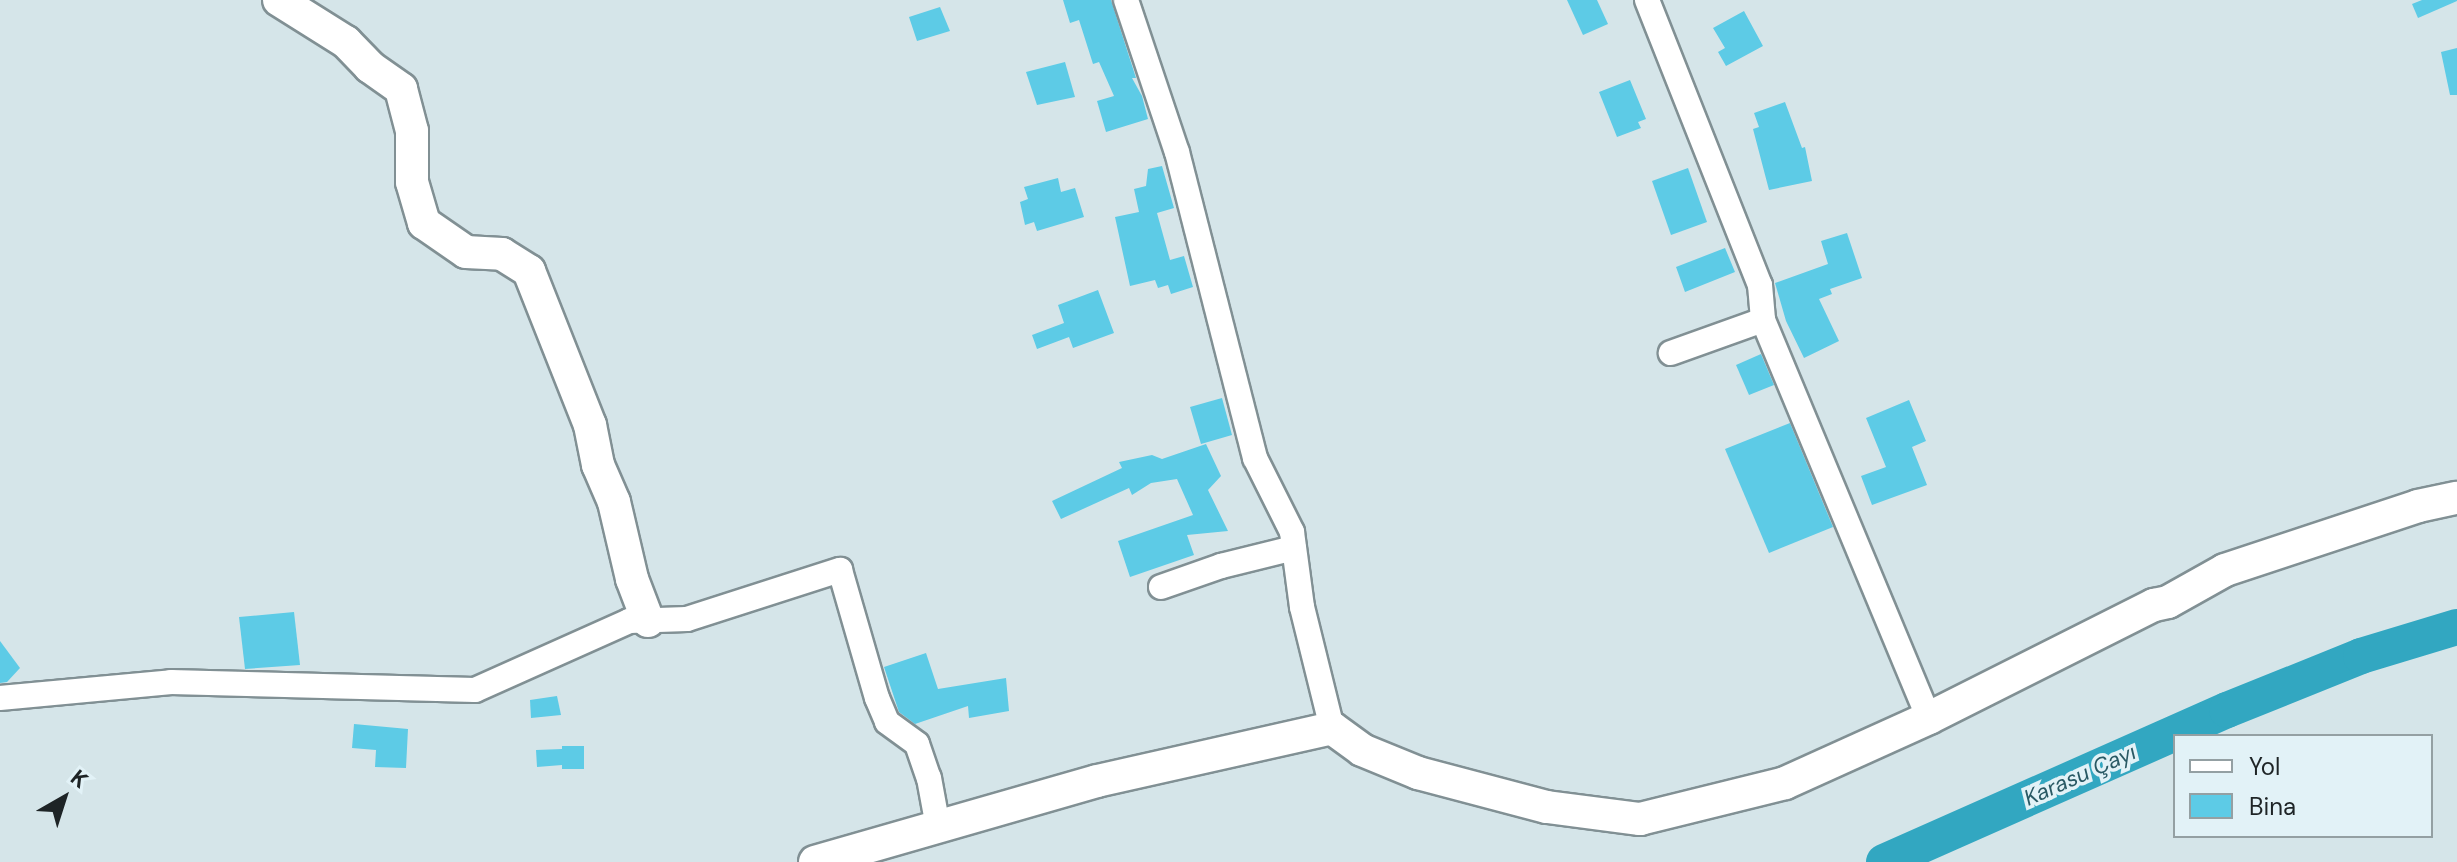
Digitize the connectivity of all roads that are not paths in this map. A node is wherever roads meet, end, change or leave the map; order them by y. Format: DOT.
graph roads {
  1 [pos="279,0"];
  2 [pos="1126,0"];
  3 [pos="1647,0"];
  4 [pos="1763,320"];
  5 [pos="1671,353"];
  6 [pos="2457,498"];
  7 [pos="1294,548"];
  8 [pos="1161,587"];
  9 [pos="648,621"];
  10 [pos="0,698"];
  11 [pos="1929,718"];
  12 [pos="1332,728"];
  13 [pos="938,827"];
  14 [pos="815,862"];
  1 -- 9 [label="street"];
  2 -- 7 [label="street"];
  3 -- 4 [label="street"];
  4 -- 5 [label="street"];
  4 -- 11 [label="street"];
  6 -- 11 [label="street"];
  7 -- 8 [label="street"];
  7 -- 12 [label="street"];
  9 -- 10 [label="street"];
  9 -- 13 [label="street"];
  11 -- 12 [label="street"];
  12 -- 13 [label="street"];
  13 -- 14 [label="street"];
}
